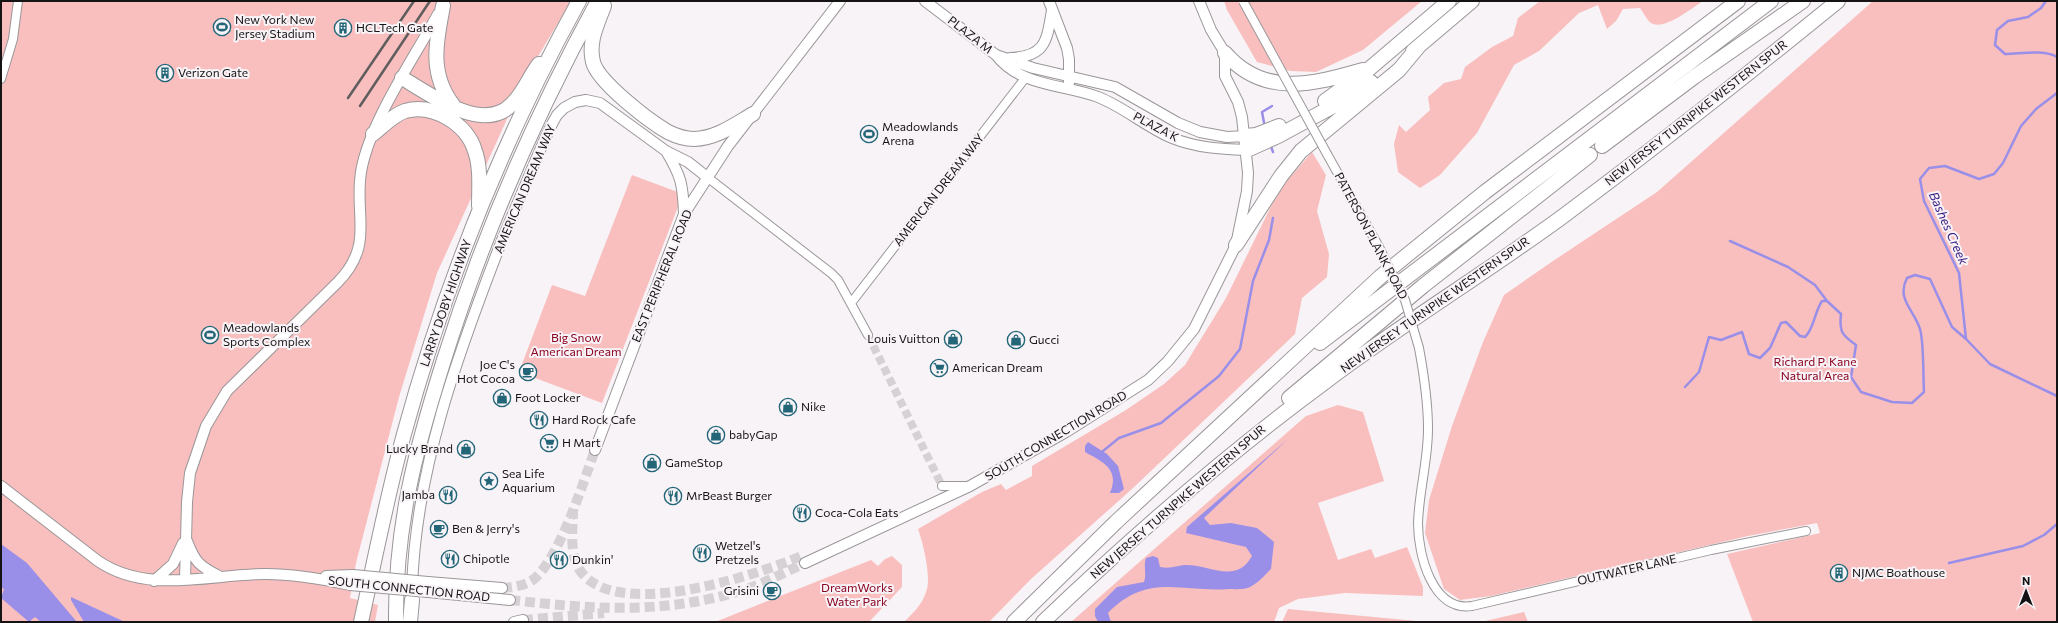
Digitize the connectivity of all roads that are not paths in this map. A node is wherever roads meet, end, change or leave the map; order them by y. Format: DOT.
graph roads {
  1 [pos="18,1"];
  2 [pos="579,1"];
  3 [pos="598,1"];
  4 [pos="606,1"];
  5 [pos="840,1"];
  6 [pos="925,1"];
  7 [pos="1199,1"];
  8 [pos="1243,1"];
  9 [pos="1449,1"];
  10 [pos="1472,1"];
  11 [pos="1728,1"];
  12 [pos="1738,1"];
  13 [pos="1771,1"];
  14 [pos="1803,1"];
  15 [pos="1838,1"];
  16 [pos="445,3"];
  17 [pos="1051,6"];
  18 [pos="1701,28"];
  19 [pos="562,33"];
  20 [pos="1420,46"];
  21 [pos="1226,53"];
  22 [pos="996,55"];
  23 [pos="1007,58"];
  24 [pos="1369,69"];
  25 [pos="1026,77"];
  26 [pos="1069,77"];
  27 [pos="1,79"];
  28 [pos="400,82"];
  29 [pos="1069,91"];
  30 [pos="449,111"];
  31 [pos="752,114"];
  32 [pos="1277,132"];
  33 [pos="373,134"];
  34 [pos="1253,141"];
  35 [pos="1602,146"];
  36 [pos="666,151"];
  37 [pos="1590,155"];
  38 [pos="707,177"];
  39 [pos="479,210"];
  40 [pos="684,214"];
  41 [pos="1236,245"];
  42 [pos="851,303"];
  43 [pos="868,335"];
  44 [pos="1266,383"];
  45 [pos="1243,445"];
  46 [pos="595,450"];
  47 [pos="1,486"];
  48 [pos="942,486"];
  49 [pos="970,486"];
  50 [pos="1806,531"];
  51 [pos="185,535"];
  52 [pos="803,559"];
  53 [pos="220,577"];
  54 [pos="185,580"];
  55 [pos="154,581"];
  56 [pos="428,587"];
  57 [pos="502,588"];
  58 [pos="412,600"];
  59 [pos="510,600"];
  60 [pos="1450,603"];
  61 [pos="361,622"];
  62 [pos="396,622"];
  63 [pos="410,622"];
  64 [pos="415,622"];
  65 [pos="1014,622"];
  66 [pos="1043,622"];
  1 -- 27 [label="street"];
  2 -- 19 [label="highway, LARRY DOBY HIGHWAY"];
  3 -- 62 [label="highway, LARRY DOBY HIGHWAY"];
  4 -- 31 [label="highway"];
  5 -- 31 [label="street, EAST PERIPHERAL ROAD"];
  6 -- 22 [label="street, PLAZA M"];
  7 -- 21 [label="street"];
  8 -- 60 [label="street, PATERSON PLANK ROAD, bridge"];
  9 -- 24 [label="highway"];
  10 -- 20 [label="highway"];
  11 -- 18 [label="highway"];
  12 -- 18 [label="highway, NEW JERSEY TURNPIKE WESTERN SPUR"];
  13 -- 44 [label="highway"];
  14 -- 35 [label="highway"];
  15 -- 45 [label="highway, NEW JERSEY TURNPIKE WESTERN SPUR"];
  16 -- 28 [label="street"];
  16 -- 30 [label="highway"];
  17 -- 23 [label="street"];
  17 -- 26 [label="street"];
  18 -- 44 [label="highway, NEW JERSEY TURNPIKE WESTERN SPUR"];
  19 -- 30 [label="highway"];
  19 -- 39 [label="highway, LARRY DOBY HIGHWAY"];
  20 -- 32 [label="highway"];
  20 -- 41 [label="highway"];
  21 -- 24 [label="highway"];
  21 -- 34 [label="street, SOUTH CONNECTION ROAD"];
  22 -- 23 [label="street, PLAZA M"];
  22 -- 25 [label="street, PLAZA M"];
  23 -- 26 [label="street, PLAZA M"];
  24 -- 32 [label="highway"];
  25 -- 29 [label="street, PLAZA M"];
  25 -- 42 [label="street, AMERICAN DREAM WAY"];
  26 -- 29 [label="street"];
  26 -- 34 [label="street, PLAZA K"];
  28 -- 30 [label="highway"];
  28 -- 33 [label="street"];
  29 -- 34 [label="street, PLAZA K"];
  30 -- 33 [label="highway"];
  30 -- 39 [label="highway"];
  31 -- 38 [label="street, EAST PERIPHERAL ROAD"];
  32 -- 34 [label="highway"];
  33 -- 51 [label="street"];
  34 -- 41 [label="street, SOUTH CONNECTION ROAD"];
  36 -- 38 [label="street, AMERICAN DREAM WAY"];
  36 -- 40 [label="street"];
  36 -- 58 [label="street, AMERICAN DREAM WAY"];
  37 -- 45 [label="highway"];
  38 -- 40 [label="street, EAST PERIPHERAL ROAD"];
  38 -- 42 [label="street, AMERICAN DREAM WAY"];
  39 -- 61 [label="highway, LARRY DOBY HIGHWAY"];
  40 -- 46 [label="street, EAST PERIPHERAL ROAD"];
  41 -- 49 [label="street, SOUTH CONNECTION ROAD"];
  42 -- 43 [label="street, AMERICAN DREAM WAY"];
  44 -- 65 [label="highway, NEW JERSEY TURNPIKE WESTERN SPUR"];
  45 -- 66 [label="highway, NEW JERSEY TURNPIKE WESTERN SPUR"];
  47 -- 55 [label="street, SOUTH CONNECTION ROAD"];
  48 -- 49 [label="street"];
  49 -- 52 [label="street, SOUTH CONNECTION ROAD"];
  50 -- 60 [label="street, OUTWATER LANE"];
  51 -- 53 [label="street"];
  51 -- 54 [label="street"];
  51 -- 55 [label="street"];
  53 -- 54 [label="street, SOUTH CONNECTION ROAD"];
  53 -- 56 [label="street, SOUTH CONNECTION ROAD, bridge"];
  54 -- 55 [label="street, SOUTH CONNECTION ROAD"];
  56 -- 57 [label="street, SOUTH CONNECTION ROAD"];
  56 -- 59 [label="street, SOUTH CONNECTION ROAD"];
  58 -- 63 [label="highway"];
  58 -- 64 [label="street, AMERICAN DREAM WAY"];
}
